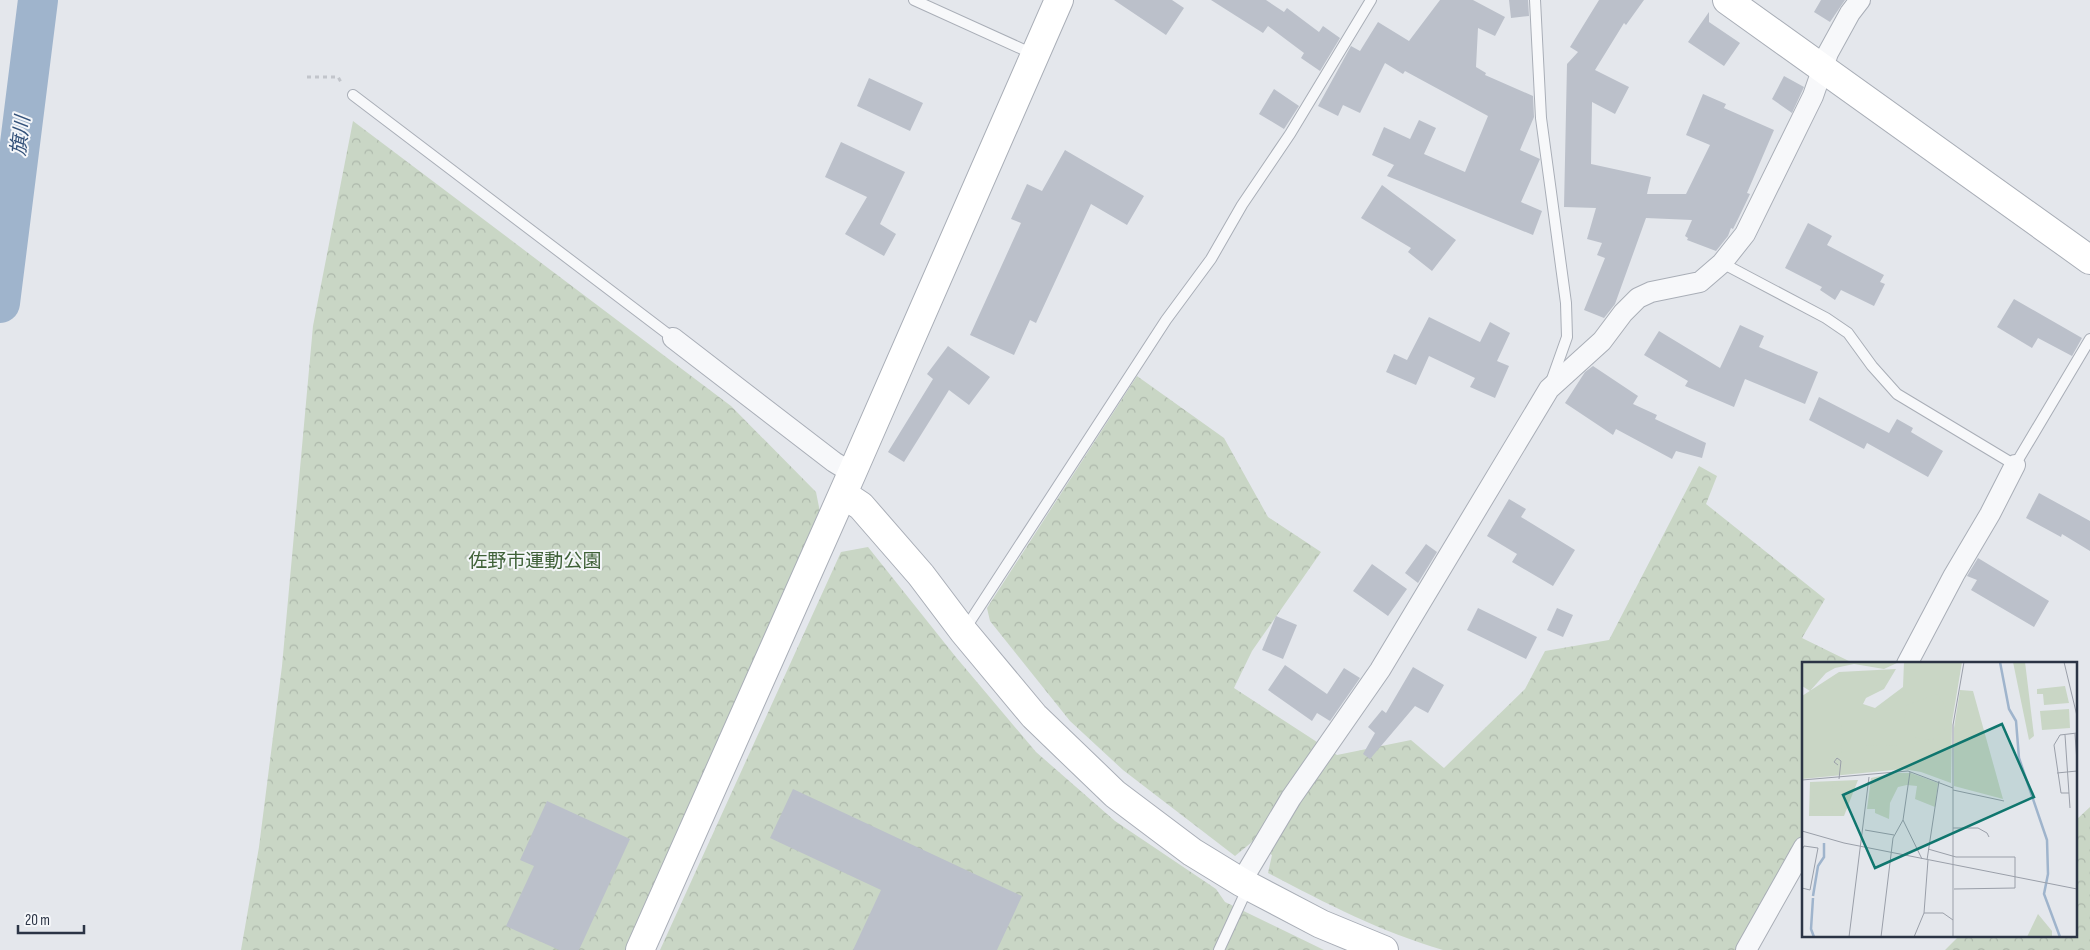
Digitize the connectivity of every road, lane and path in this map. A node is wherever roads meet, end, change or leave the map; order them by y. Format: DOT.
graph roads {
  1 [pos="914,0"];
  2 [pos="1059,0"];
  3 [pos="1371,0"];
  4 [pos="1534,0"];
  5 [pos="1727,0"];
  6 [pos="1860,0"];
  7 [pos="1034,55"];
  8 [pos="1823,69"];
  9 [pos="307,77"];
  10 [pos="338,77"];
  11 [pos="353,95"];
  12 [pos="2090,260"];
  13 [pos="1722,263"];
  14 [pos="673,338"];
  15 [pos="2090,339"];
  16 [pos="1549,389"];
  17 [pos="2015,465"];
  18 [pos="847,484"];
  19 [pos="964,632"];
  20 [pos="1908,662"];
  21 [pos="1802,851"];
  22 [pos="1244,884"];
  23 [pos="640,950"];
  24 [pos="1219,950"];
  25 [pos="1384,950"];
  26 [pos="1746,950"];
  1 -- 7 [label="lane"];
  2 -- 7 [label="street"];
  3 -- 19 [label="lane"];
  4 -- 16 [label="lane"];
  5 -- 8 [label="street"];
  6 -- 8 [label="street"];
  7 -- 18 [label="street"];
  8 -- 12 [label="street"];
  8 -- 13 [label="street"];
  9 -- 10 [label="path"];
  11 -- 14 [label="lane"];
  13 -- 16 [label="street"];
  13 -- 17 [label="lane"];
  14 -- 18 [label="street"];
  15 -- 17 [label="lane"];
  16 -- 22 [label="street"];
  17 -- 20 [label="street"];
  18 -- 19 [label="street"];
  18 -- 23 [label="street"];
  19 -- 22 [label="street"];
  21 -- 26 [label="street"];
  22 -- 24 [label="lane"];
  22 -- 25 [label="street"];
}
